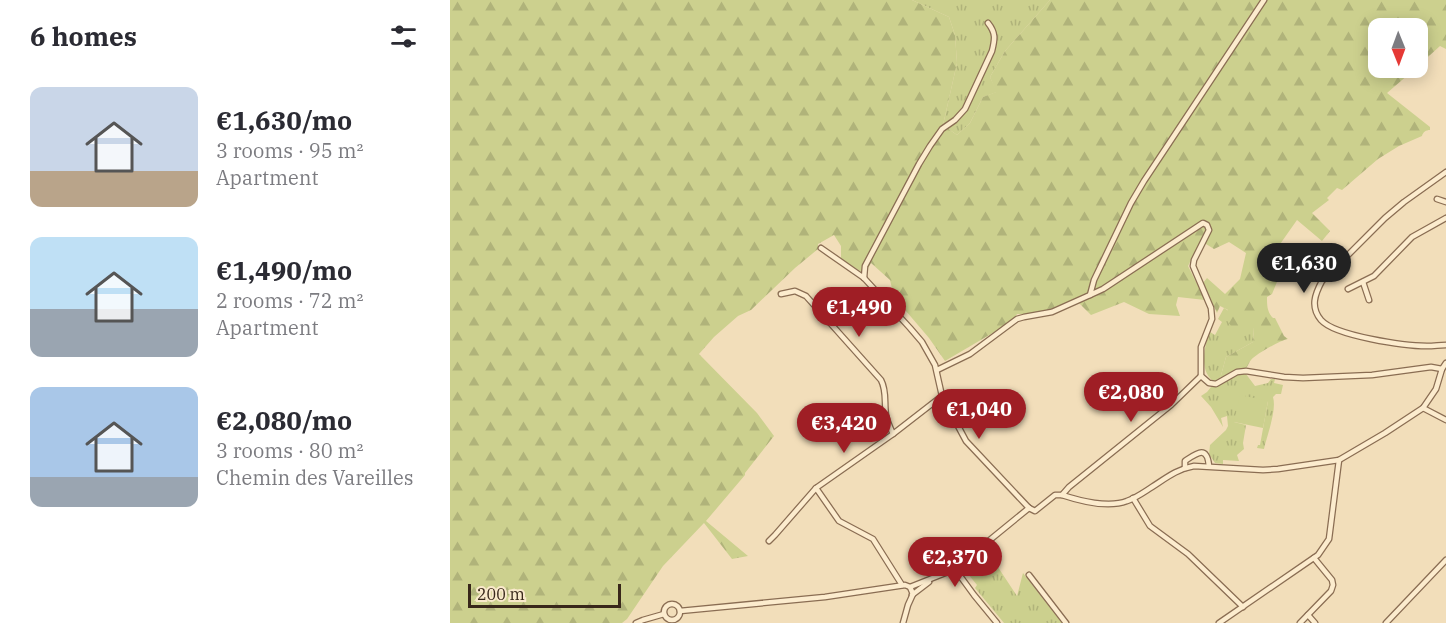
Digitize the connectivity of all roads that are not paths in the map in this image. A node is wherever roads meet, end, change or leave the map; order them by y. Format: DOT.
graph roads {
  1 [pos="1264,0"];
  2 [pos="988,23"];
  3 [pos="1446,172"];
  4 [pos="1437,199"];
  5 [pos="1446,202"];
  6 [pos="1446,218"];
  7 [pos="821,248"];
  8 [pos="864,278"];
  9 [pos="1364,282"];
  10 [pos="1348,289"];
  11 [pos="781,294"];
  12 [pos="1090,295"];
  13 [pos="1368,300"];
  14 [pos="1446,345"];
  15 [pos="1446,363"];
  16 [pos="1442,369"];
  17 [pos="937,370"];
  18 [pos="1201,376"];
  19 [pos="942,396"];
  20 [pos="1423,408"];
  21 [pos="1446,420"];
  22 [pos="893,434"];
  23 [pos="1339,460"];
  24 [pos="1209,466"];
  25 [pos="1185,468"];
  26 [pos="816,488"];
  27 [pos="1062,495"];
  28 [pos="1133,498"];
  29 [pos="1029,508"];
  30 [pos="769,541"];
  31 [pos="1314,558"];
  32 [pos="1446,560"];
  33 [pos="955,569"];
  34 [pos="1029,575"];
  35 [pos="938,577"];
  36 [pos="902,585"];
  37 [pos="911,591"];
  38 [pos="1243,607"];
  39 [pos="664,614"];
  40 [pos="1308,615"];
  41 [pos="679,617"];
  42 [pos="636,623"];
  43 [pos="903,623"];
  44 [pos="998,623"];
  45 [pos="1066,623"];
  46 [pos="1219,623"];
  47 [pos="1300,623"];
  48 [pos="1315,623"];
  49 [pos="1386,623"];
  1 -- 12 [label="street"];
  2 -- 8 [label="street"];
  3 -- 14 [label="street"];
  4 -- 5 [label="street"];
  6 -- 9 [label="street"];
  7 -- 8 [label="street"];
  8 -- 17 [label="street"];
  9 -- 10 [label="street"];
  9 -- 13 [label="street"];
  11 -- 22 [label="street"];
  12 -- 17 [label="street"];
  12 -- 18 [label="street"];
  15 -- 16 [label="street"];
  16 -- 18 [label="street"];
  16 -- 20 [label="street"];
  17 -- 19 [label="street"];
  18 -- 27 [label="street"];
  19 -- 22 [label="street"];
  19 -- 29 [label="street"];
  20 -- 21 [label="street"];
  20 -- 23 [label="street"];
  22 -- 26 [label="street"];
  23 -- 24 [label="street"];
  23 -- 31 [label="street"];
  24 -- 25 [label="street"];
  24 -- 25 [label="street"];
  25 -- 28 [label="street"];
  26 -- 30 [label="street"];
  26 -- 36 [label="street"];
  27 -- 28 [label="street"];
  27 -- 29 [label="street"];
  28 -- 38 [label="street"];
  29 -- 33 [label="street"];
  31 -- 38 [label="street"];
  31 -- 40 [label="street"];
  32 -- 49 [label="street"];
  33 -- 35 [label="street"];
  33 -- 44 [label="street"];
  34 -- 45 [label="street"];
  35 -- 37 [label="street"];
  35 -- 37 [label="street"];
  36 -- 37 [label="street"];
  36 -- 41 [label="street"];
  37 -- 43 [label="street"];
  38 -- 46 [label="street"];
  39 -- 41 [label="street"];
  39 -- 41 [label="street"];
  39 -- 42 [label="street"];
  40 -- 47 [label="street"];
  40 -- 48 [label="street"];
}
